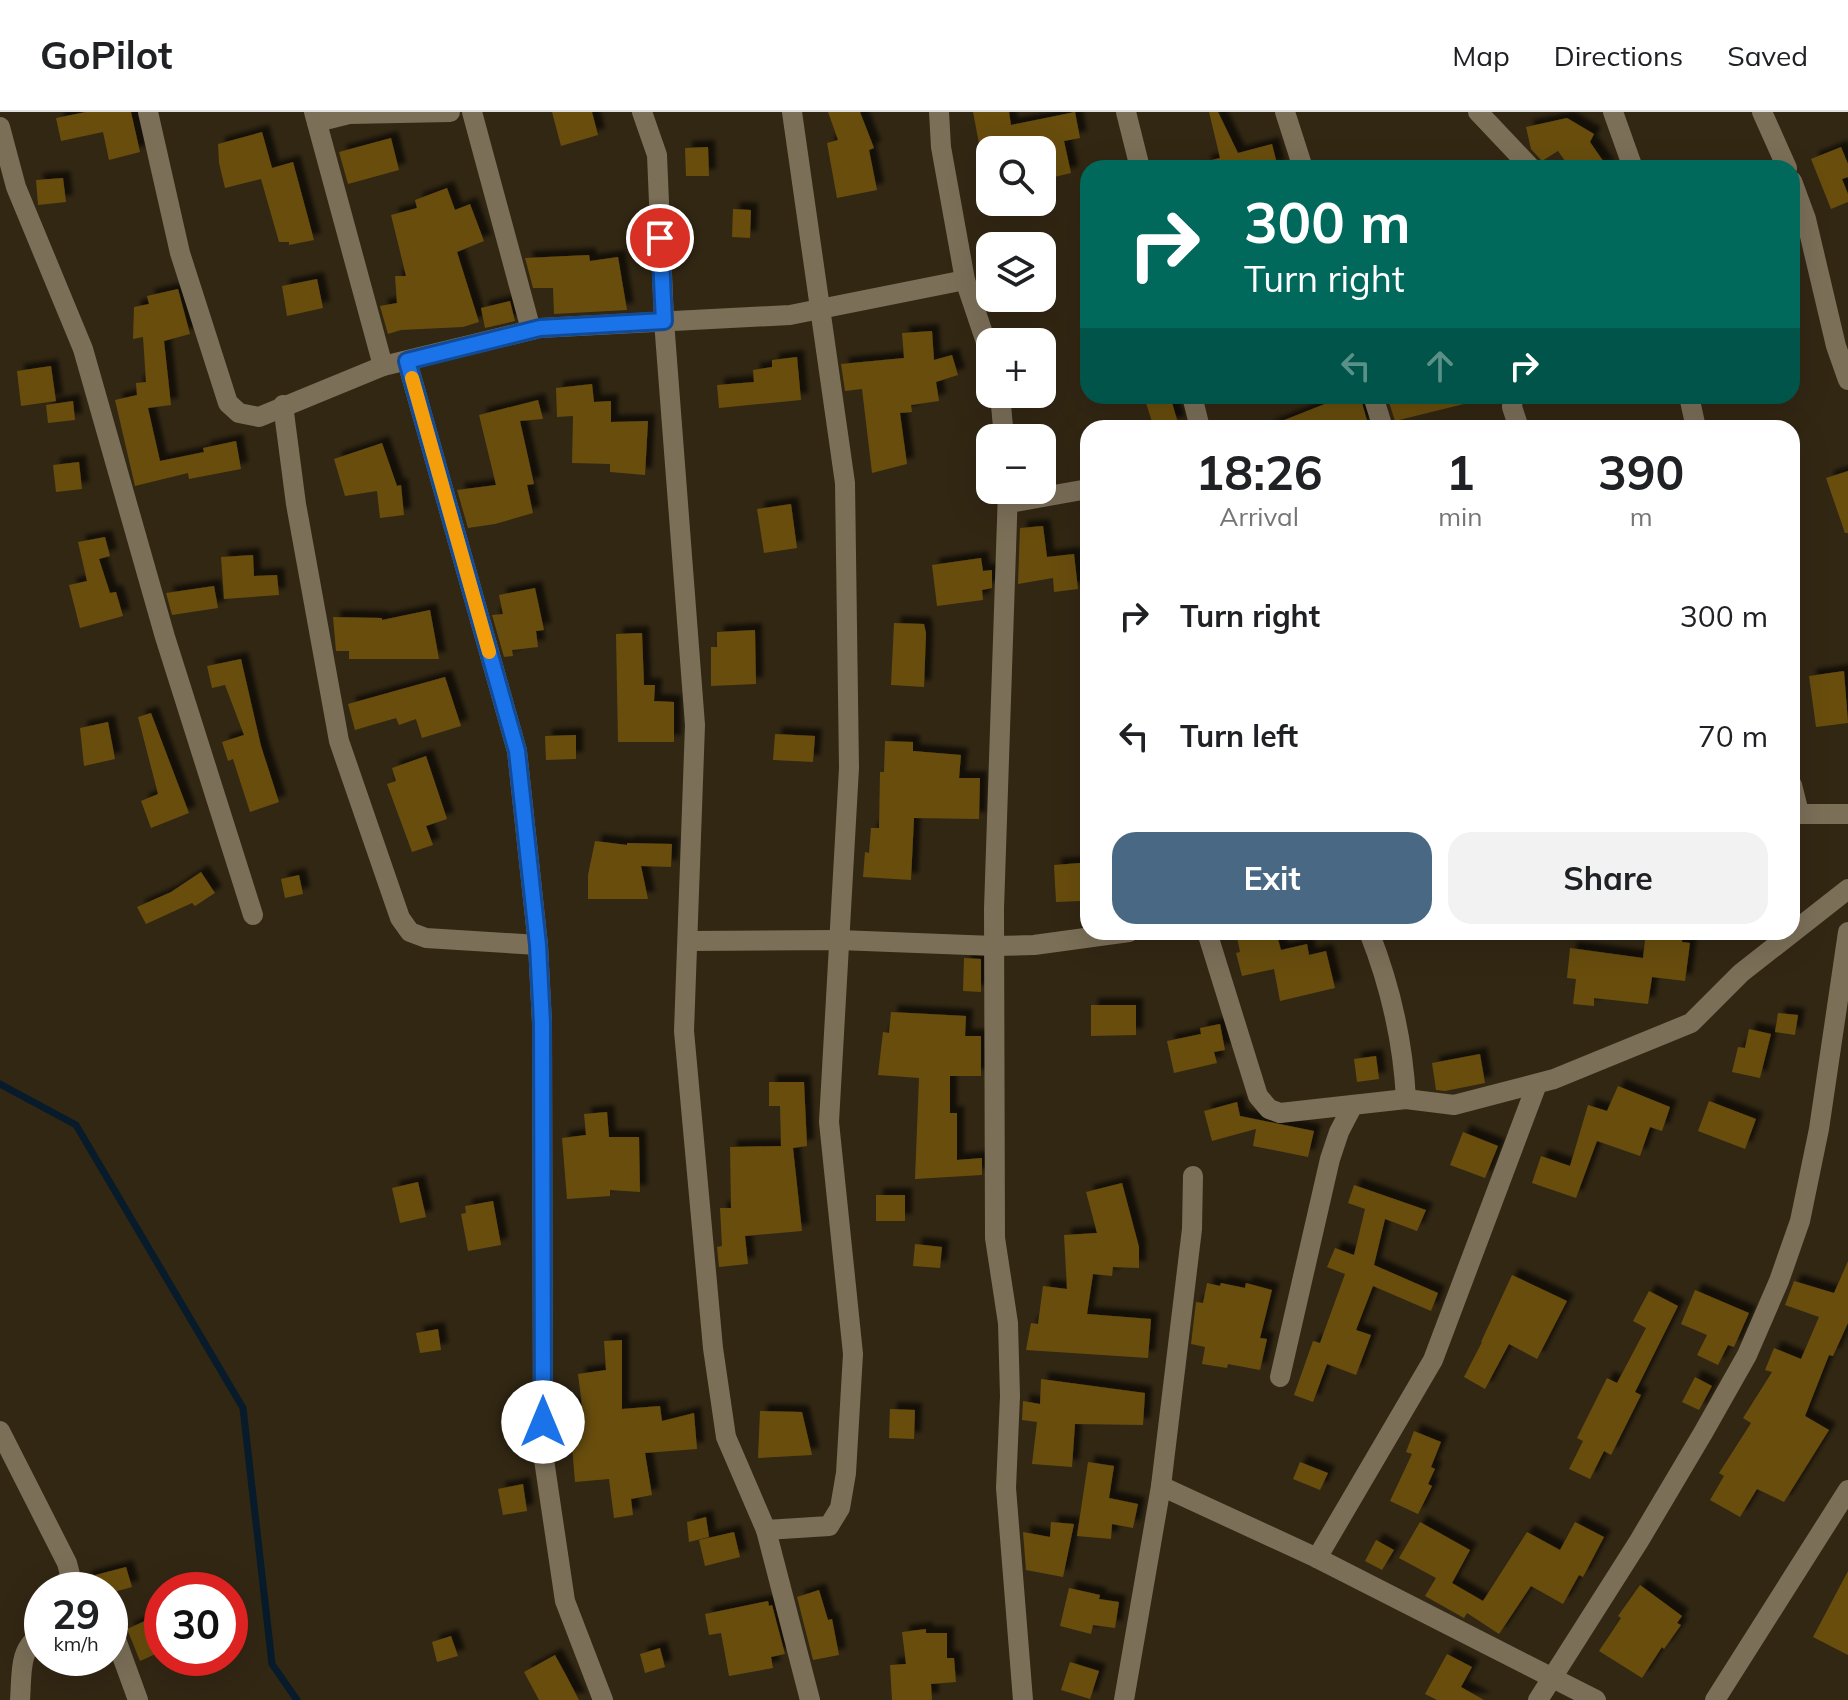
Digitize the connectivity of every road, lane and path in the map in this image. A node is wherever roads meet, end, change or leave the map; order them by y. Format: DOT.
graph roads {
  1 [pos="148,112"];
  2 [pos="450,112"];
  3 [pos="472,112"];
  4 [pos="642,112"];
  5 [pos="792,112"];
  6 [pos="939,112"];
  7 [pos="1126,112"];
  8 [pos="1285,112"];
  9 [pos="1478,112"];
  10 [pos="1613,112"];
  11 [pos="1762,112"];
  12 [pos="316,117"];
  13 [pos="0,127"];
  14 [pos="1138,160"];
  15 [pos="1300,160"];
  16 [pos="1523,160"];
  17 [pos="1630,160"];
  18 [pos="1783,160"];
  19 [pos="1800,203"];
  20 [pos="965,280"];
  21 [pos="820,311"];
  22 [pos="664,321"];
  23 [pos="981,328"];
  24 [pos="531,330"];
  25 [pos="407,361"];
  26 [pos="383,366"];
  27 [pos="1848,380"];
  28 [pos="283,405"];
  29 [pos="1056,496"];
  30 [pos="1080,496"];
  31 [pos="1009,504"];
  32 [pos="1800,814"];
  33 [pos="1848,814"];
  34 [pos="1848,889"];
  35 [pos="253,915"];
  36 [pos="1800,927"];
  37 [pos="1848,932"];
  38 [pos="1080,939"];
  39 [pos="839,940"];
  40 [pos="1209,940"];
  41 [pos="1372,940"];
  42 [pos="1783,940"];
  43 [pos="688,941"];
  44 [pos="538,945"];
  45 [pos="994,946"];
  46 [pos="1537,1084"];
  47 [pos="1406,1099"];
  48 [pos="1353,1105"];
  49 [pos="1193,1176"];
  50 [pos="1280,1377"];
  51 [pos="0,1431"];
  52 [pos="1161,1486"];
  53 [pos="1848,1490"];
  54 [pos="766,1530"];
  55 [pos="1317,1558"];
  56 [pos="69,1572"];
  57 [pos="24,1656"];
  58 [pos="128,1672"];
  59 [pos="1550,1678"];
  60 [pos="20,1700"];
  61 [pos="138,1700"];
  62 [pos="603,1700"];
  63 [pos="810,1700"];
  64 [pos="1023,1700"];
  65 [pos="1124,1700"];
  66 [pos="1538,1700"];
  67 [pos="1596,1700"];
  68 [pos="1715,1700"];
  1 -- 28 [label="street"];
  2 -- 12 [label="street"];
  3 -- 24 [label="street"];
  4 -- 22 [label="street"];
  5 -- 21 [label="street"];
  6 -- 20 [label="street"];
  7 -- 14 [label="street"];
  8 -- 15 [label="street"];
  9 -- 16 [label="street"];
  10 -- 17 [label="street"];
  11 -- 18 [label="street"];
  12 -- 26 [label="street"];
  13 -- 35 [label="street"];
  19 -- 27 [label="street"];
  20 -- 21 [label="street"];
  20 -- 23 [label="street"];
  21 -- 22 [label="street"];
  21 -- 39 [label="street"];
  22 -- 24 [label="street"];
  22 -- 43 [label="street"];
  24 -- 25 [label="street"];
  25 -- 26 [label="street"];
  25 -- 44 [label="street"];
  26 -- 28 [label="street"];
  28 -- 44 [label="street"];
  29 -- 30 [label="street"];
  31 -- 45 [label="street"];
  32 -- 33 [label="street"];
  34 -- 36 [label="street"];
  37 -- 59 [label="street"];
  38 -- 45 [label="street"];
  39 -- 43 [label="street"];
  39 -- 45 [label="street"];
  39 -- 54 [label="street"];
  40 -- 48 [label="street"];
  41 -- 47 [label="street"];
  42 -- 46 [label="street"];
  43 -- 54 [label="street"];
  44 -- 62 [label="street"];
  45 -- 64 [label="street"];
  46 -- 47 [label="street"];
  46 -- 55 [label="street"];
  47 -- 48 [label="street"];
  48 -- 50 [label="street"];
  49 -- 52 [label="street"];
  51 -- 56 [label="street"];
  52 -- 55 [label="street"];
  52 -- 65 [label="street"];
  53 -- 68 [label="street"];
  54 -- 63 [label="street"];
  55 -- 59 [label="street"];
  57 -- 60 [label="street"];
  58 -- 61 [label="street"];
  59 -- 66 [label="street"];
  59 -- 67 [label="street"];
}
